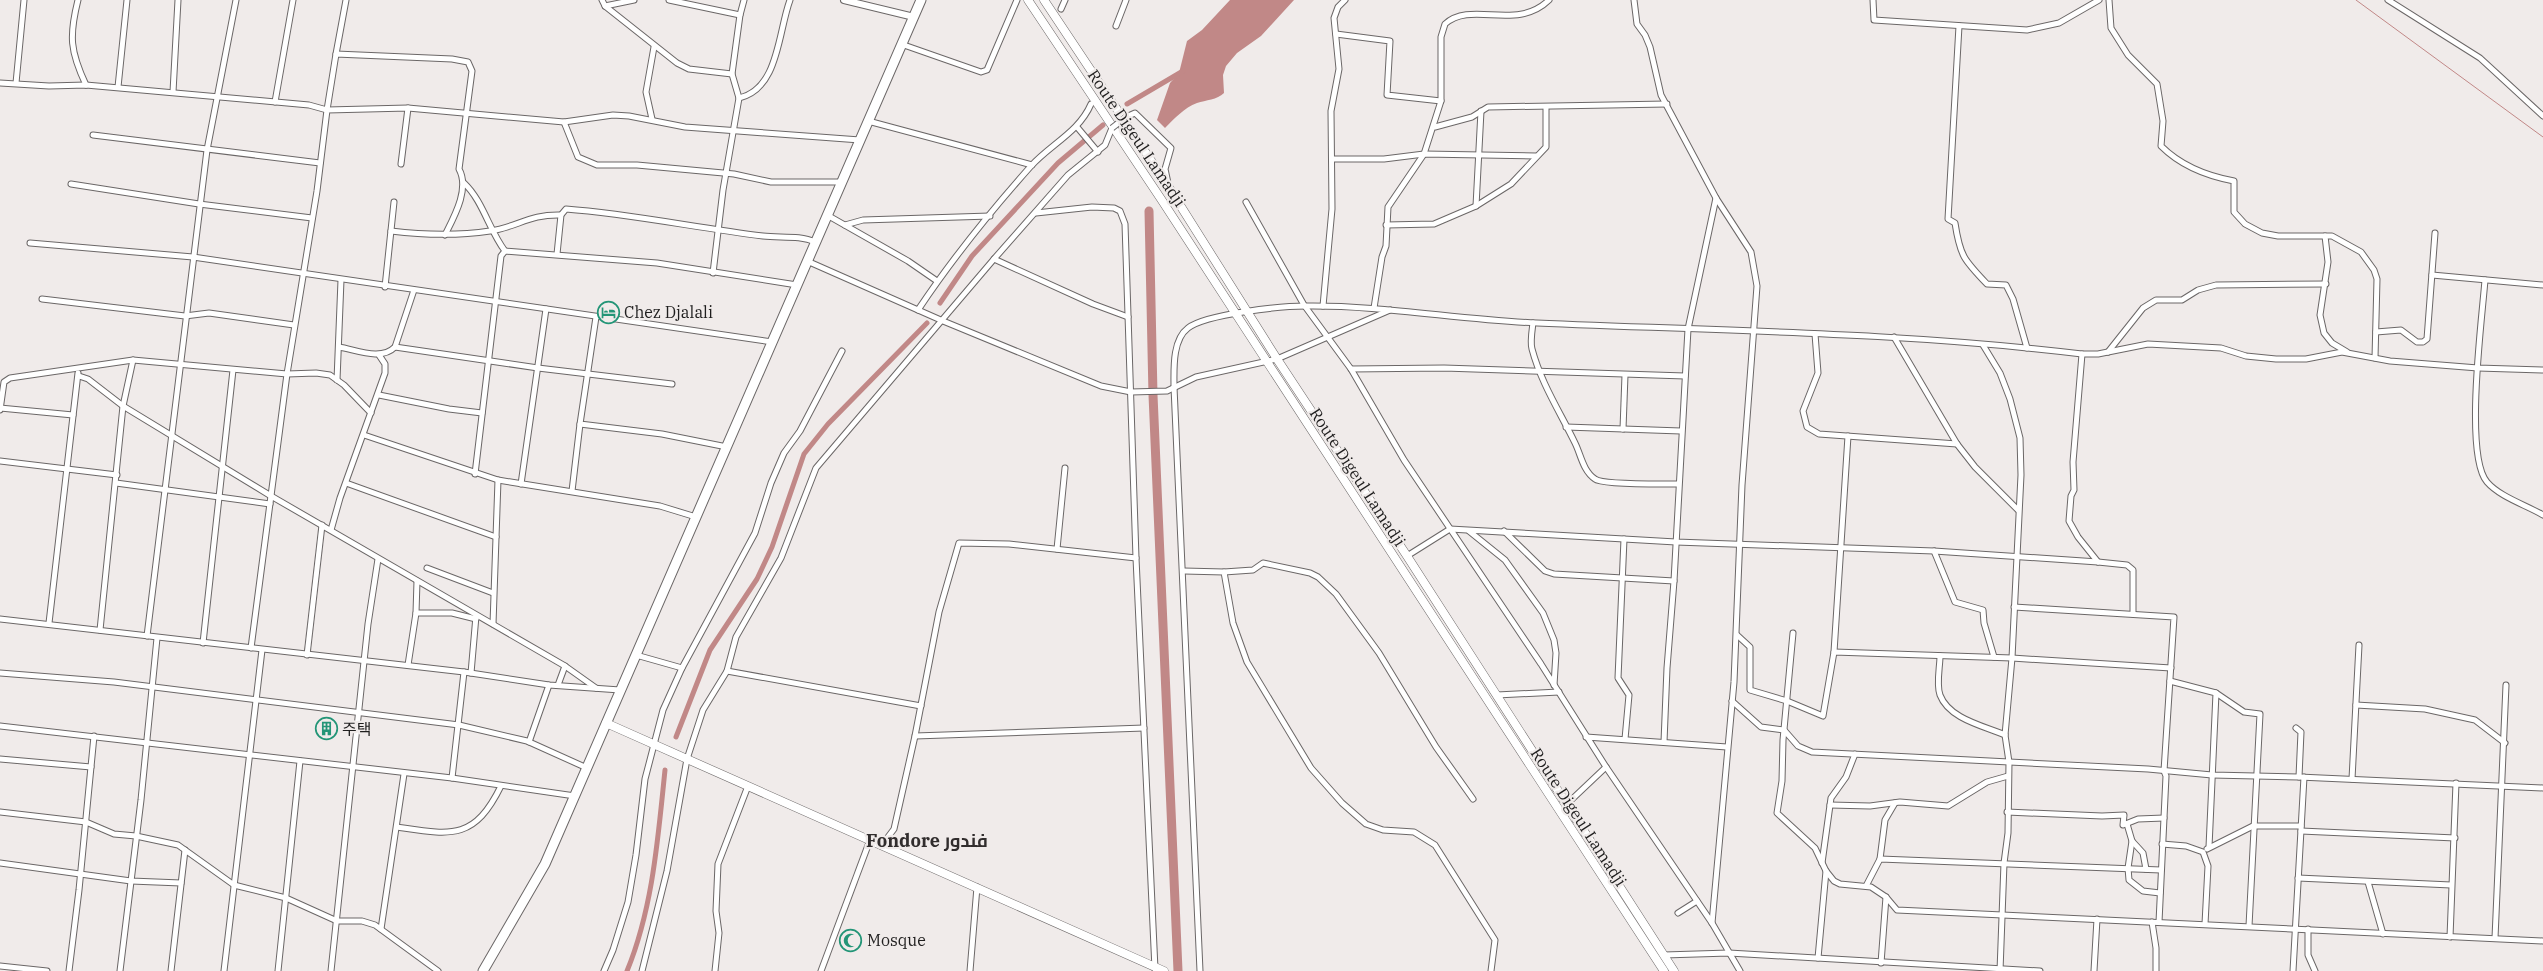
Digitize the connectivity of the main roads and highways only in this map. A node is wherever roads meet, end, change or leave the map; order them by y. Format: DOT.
graph roads {
  1 [pos="921,0"];
  2 [pos="1028,0"];
  3 [pos="1044,0"];
  4 [pos="606,723"];
  5 [pos="1159,969"];
  6 [pos="483,971"];
  7 [pos="1664,971"];
  8 [pos="1674,971"];
  1 -- 4 [label="highway"];
  2 -- 7 [label="main road, Route Digeul Lamadji"];
  3 -- 8 [label="main road, Route Digeul Lamadji"];
  4 -- 5 [label="main road"];
  4 -- 6 [label="highway"];
}
